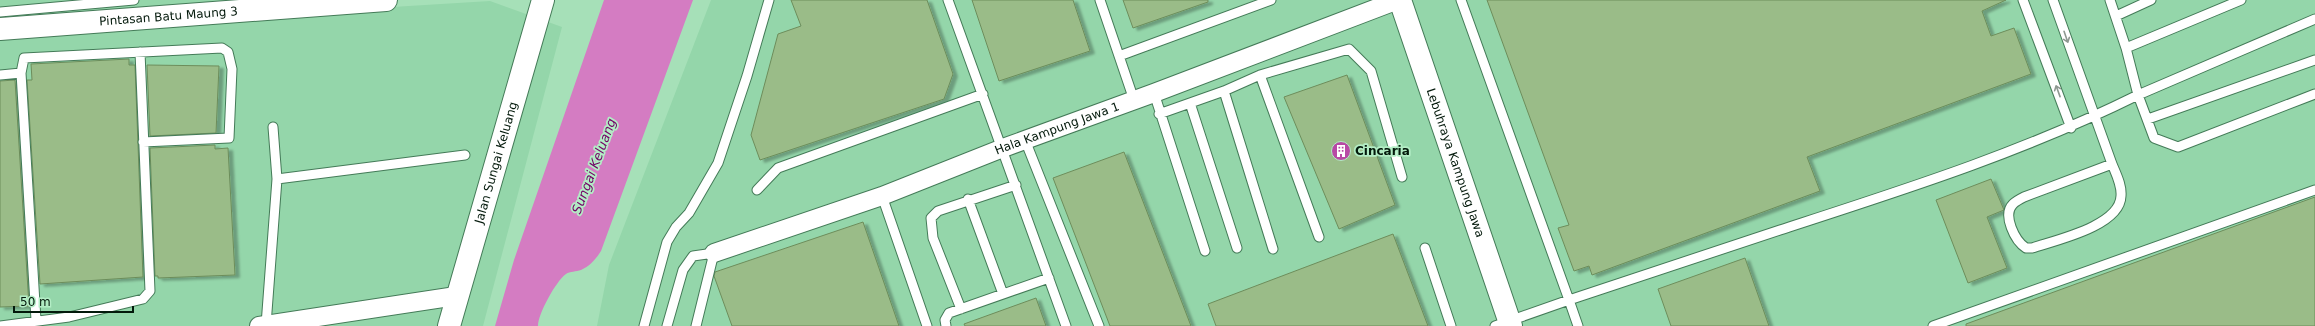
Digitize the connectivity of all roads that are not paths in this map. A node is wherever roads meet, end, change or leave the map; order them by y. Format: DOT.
graph roads {
  1 [pos="134,0"];
  2 [pos="386,0"];
  3 [pos="543,0"];
  4 [pos="769,0"];
  5 [pos="948,0"];
  6 [pos="1100,0"];
  7 [pos="1271,0"];
  8 [pos="1399,0"];
  9 [pos="1461,0"];
  10 [pos="2023,0"];
  11 [pos="2053,0"];
  12 [pos="2110,0"];
  13 [pos="2151,0"];
  14 [pos="2241,0"];
  15 [pos="0,12"];
  16 [pos="2116,16"];
  17 [pos="2315,19"];
  18 [pos="0,29"];
  19 [pos="2126,48"];
  20 [pos="140,52"];
  21 [pos="1119,56"];
  22 [pos="2315,60"];
  23 [pos="21,73"];
  24 [pos="0,75"];
  25 [pos="1260,75"];
  26 [pos="1224,91"];
  27 [pos="1154,93"];
  28 [pos="983,94"];
  29 [pos="2315,94"];
  30 [pos="2138,95"];
  31 [pos="1134,100"];
  32 [pos="1190,103"];
  33 [pos="1160,114"];
  34 [pos="2094,117"];
  35 [pos="2148,119"];
  36 [pos="274,127"];
  37 [pos="2071,128"];
  38 [pos="1025,140"];
  39 [pos="144,142"];
  40 [pos="1003,148"];
  41 [pos="465,155"];
  42 [pos="2112,164"];
  43 [pos="1402,177"];
  44 [pos="277,179"];
  45 [pos="1016,185"];
  46 [pos="757,190"];
  47 [pos="2315,190"];
  48 [pos="882,196"];
  49 [pos="968,199"];
  50 [pos="1320,238"];
  51 [pos="1237,248"];
  52 [pos="1425,248"];
  53 [pos="1273,249"];
  54 [pos="1205,251"];
  55 [pos="714,253"];
  56 [pos="1049,278"];
  57 [pos="1003,294"];
  58 [pos="456,296"];
  59 [pos="1568,300"];
  60 [pos="961,309"];
  61 [pos="36,320"];
  62 [pos="69,322"];
  63 [pos="1505,324"];
  64 [pos="0,326"];
  65 [pos="263,326"];
  66 [pos="448,326"];
  67 [pos="644,326"];
  68 [pos="667,326"];
  69 [pos="696,326"];
  70 [pos="928,326"];
  71 [pos="946,326"];
  72 [pos="1066,326"];
  73 [pos="1099,326"];
  74 [pos="1451,326"];
  75 [pos="1578,326"];
  76 [pos="1933,326"];
  1 -- 15 [label="lane"];
  2 -- 18 [label="street, Pintasan Batu Maung 3"];
  3 -- 58 [label="street, Jalan Sungai Keluang"];
  4 -- 67 [label="lane"];
  5 -- 28 [label="lane"];
  6 -- 21 [label="lane"];
  7 -- 21 [label="lane"];
  8 -- 27 [label="street, Hala Kampung Jawa 1"];
  8 -- 63 [label="street, Lebuhraya Kampung Jawa"];
  9 -- 59 [label="lane"];
  37 -- 10 [label="lane, one-way"];
  11 -- 34 [label="lane, one-way"];
  12 -- 16 [label="lane"];
  13 -- 16 [label="lane"];
  14 -- 19 [label="lane"];
  16 -- 19 [label="lane"];
  17 -- 30 [label="lane"];
  19 -- 30 [label="lane"];
  20 -- 23 [label="lane"];
  20 -- 39 [label="lane"];
  20 -- 39 [label="lane"];
  21 -- 31 [label="lane"];
  22 -- 35 [label="lane"];
  23 -- 24 [label="lane"];
  23 -- 61 [label="lane"];
  25 -- 26 [label="lane"];
  25 -- 43 [label="lane"];
  25 -- 50 [label="lane"];
  26 -- 32 [label="lane"];
  26 -- 53 [label="lane"];
  27 -- 31 [label="street, Hala Kampung Jawa 1"];
  27 -- 33 [label="lane"];
  28 -- 40 [label="lane"];
  28 -- 46 [label="lane"];
  29 -- 35 [label="lane"];
  30 -- 34 [label="lane"];
  30 -- 35 [label="lane"];
  31 -- 38 [label="street, Hala Kampung Jawa 1"];
  32 -- 33 [label="lane"];
  32 -- 51 [label="lane"];
  33 -- 54 [label="lane"];
  34 -- 37 [label="lane"];
  34 -- 42 [label="lane"];
  36 -- 44 [label="lane"];
  37 -- 59 [label="lane"];
  38 -- 40 [label="street, Hala Kampung Jawa 1"];
  38 -- 73 [label="lane"];
  39 -- 62 [label="lane"];
  40 -- 45 [label="lane"];
  40 -- 48 [label="street, Hala Kampung Jawa 1"];
  41 -- 44 [label="lane"];
  42 -- 42 [label="lane"];
  44 -- 65 [label="lane"];
  45 -- 49 [label="lane"];
  45 -- 56 [label="lane"];
  47 -- 76 [label="lane"];
  48 -- 55 [label="street, Hala Kampung Jawa 1"];
  48 -- 70 [label="lane"];
  49 -- 57 [label="lane"];
  49 -- 60 [label="lane"];
  52 -- 74 [label="lane"];
  55 -- 68 [label="lane"];
  55 -- 69 [label="lane"];
  56 -- 57 [label="lane"];
  56 -- 72 [label="lane"];
  57 -- 60 [label="lane"];
  58 -- 65 [label="street"];
  58 -- 66 [label="street, Jalan Sungai Keluang"];
  59 -- 63 [label="lane"];
  59 -- 75 [label="lane"];
  60 -- 71 [label="lane"];
  61 -- 62 [label="lane"];
  61 -- 64 [label="lane"];
}
